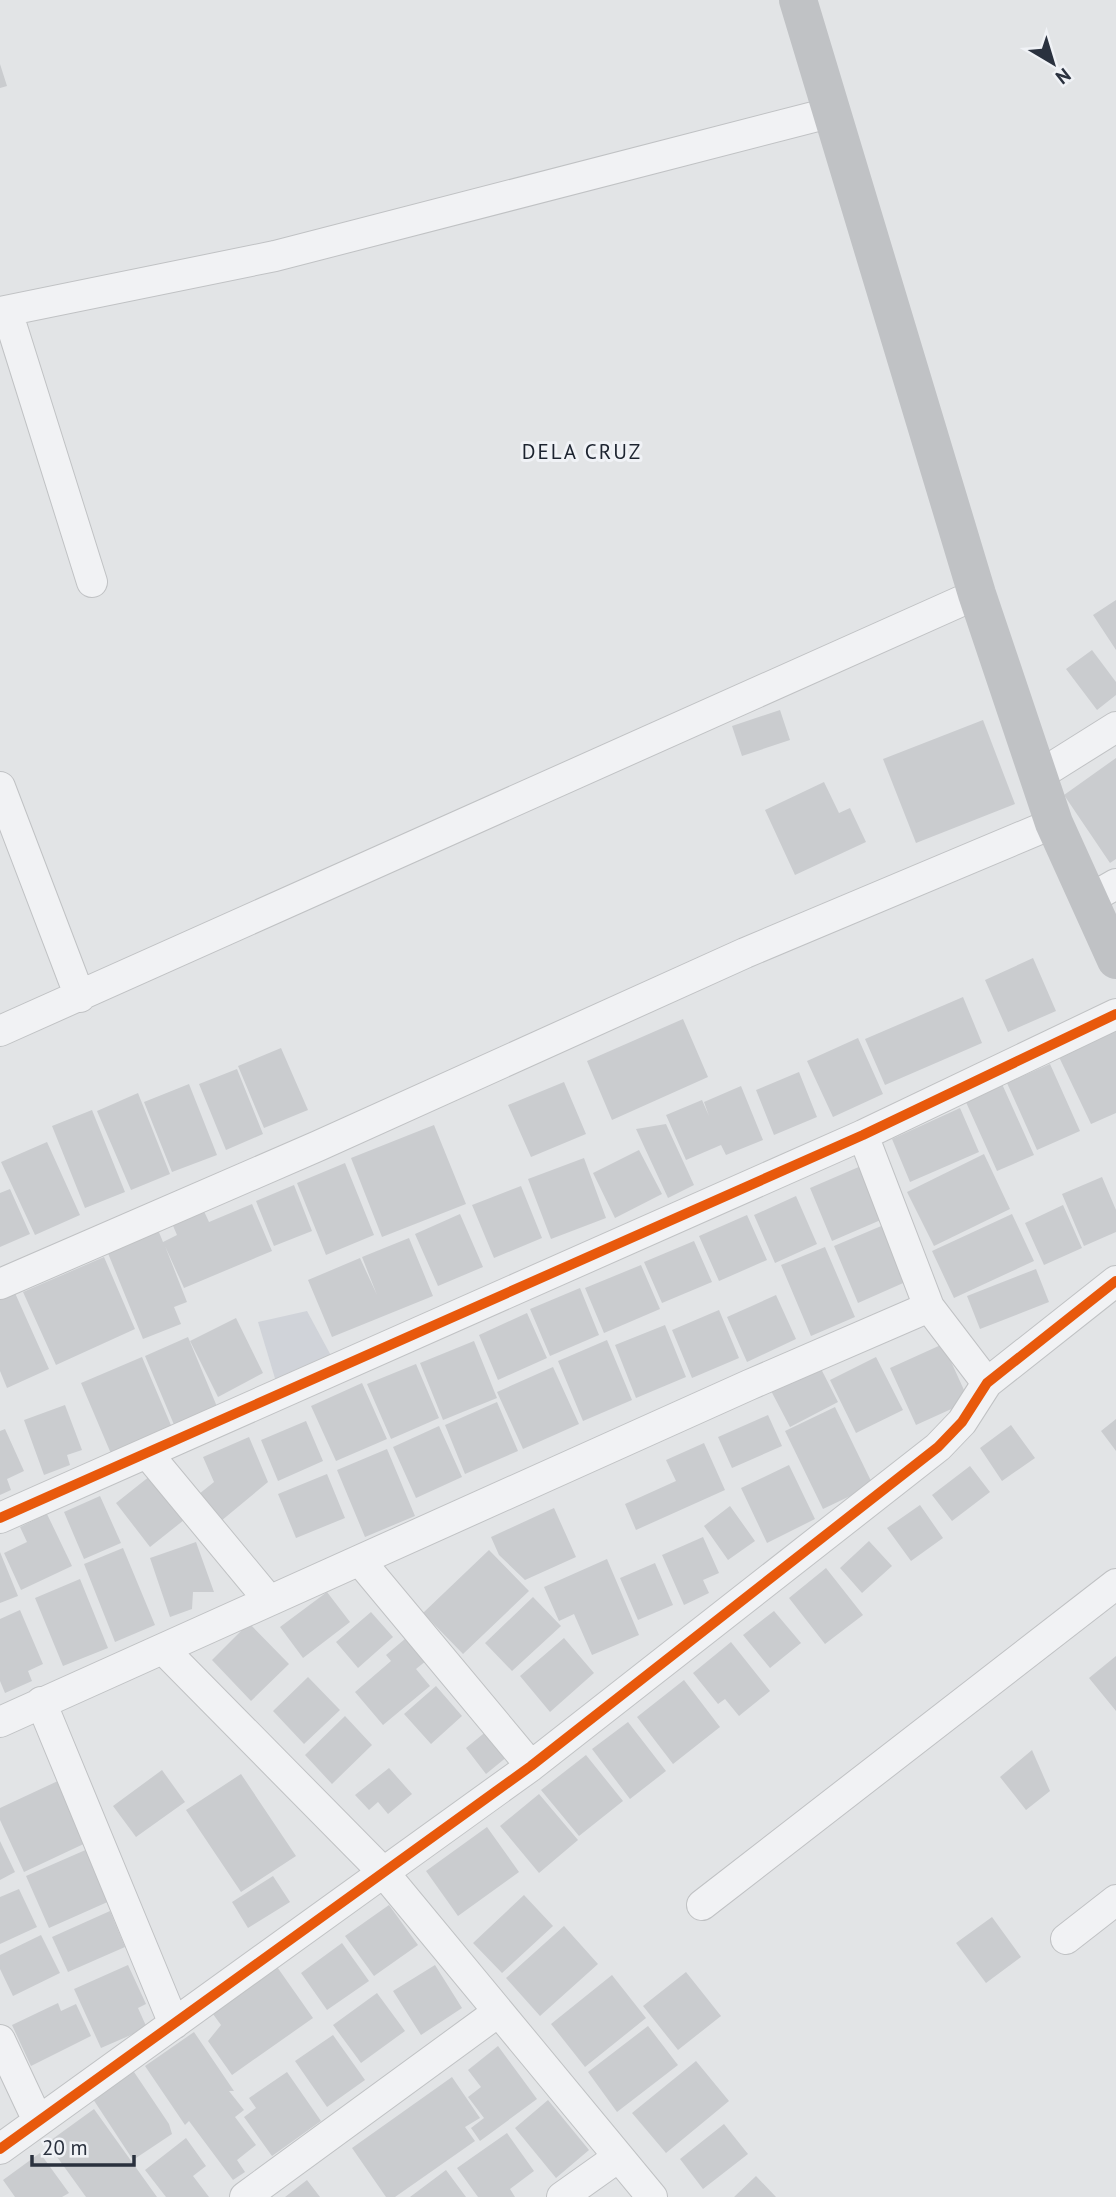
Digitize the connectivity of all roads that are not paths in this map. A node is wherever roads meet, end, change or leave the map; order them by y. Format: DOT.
graph roads {
  1 [pos="798,0"];
  2 [pos="833,113"];
  3 [pos="4,312"];
  4 [pos="92,582"];
  5 [pos="977,594"];
  6 [pos="1116,727"];
  7 [pos="1038,776"];
  8 [pos="0,787"];
  9 [pos="1054,823"];
  10 [pos="1102,892"];
  11 [pos="1116,960"];
  12 [pos="80,997"];
  13 [pos="1116,1014"];
  14 [pos="0,1031"];
  15 [pos="863,1135"];
  16 [pos="1116,1281"];
  17 [pos="0,1284"];
  18 [pos="929,1307"];
  19 [pos="988,1383"];
  20 [pos="147,1453"];
  21 [pos="0,1518"];
  22 [pos="361,1562"];
  23 [pos="1116,1584"];
  24 [pos="268,1600"];
  25 [pos="164,1650"];
  26 [pos="41,1702"];
  27 [pos="0,1722"];
  28 [pos="531,1766"];
  29 [pos="384,1873"];
  30 [pos="1116,1899"];
  31 [pos="702,1906"];
  32 [pos="1066,1939"];
  33 [pos="498,2012"];
  34 [pos="174,2024"];
  35 [pos="0,2040"];
  36 [pos="38,2121"];
  37 [pos="0,2149"];
  38 [pos="617,2158"];
  39 [pos="245,2197"];
  40 [pos="562,2197"];
  41 [pos="652,2197"];
  1 -- 2 [label="street"];
  2 -- 3 [label="street"];
  2 -- 5 [label="street"];
  3 -- 4 [label="street"];
  5 -- 7 [label="street"];
  5 -- 12 [label="street"];
  6 -- 7 [label="street"];
  7 -- 9 [label="street"];
  8 -- 12 [label="street"];
  9 -- 10 [label="street"];
  9 -- 17 [label="street"];
  10 -- 11 [label="street"];
  12 -- 14 [label="street"];
  13 -- 15 [label="street"];
  15 -- 18 [label="street"];
  15 -- 20 [label="street"];
  16 -- 19 [label="street"];
  18 -- 19 [label="street"];
  18 -- 22 [label="street"];
  19 -- 28 [label="street"];
  20 -- 21 [label="street"];
  20 -- 24 [label="street"];
  22 -- 24 [label="street"];
  22 -- 28 [label="street"];
  23 -- 31 [label="street"];
  24 -- 25 [label="street"];
  25 -- 26 [label="street"];
  25 -- 29 [label="street"];
  26 -- 27 [label="street"];
  26 -- 34 [label="street"];
  28 -- 29 [label="street"];
  29 -- 33 [label="street"];
  29 -- 34 [label="street"];
  30 -- 32 [label="street"];
  33 -- 38 [label="street"];
  33 -- 39 [label="street"];
  34 -- 36 [label="street"];
  35 -- 36 [label="street"];
  36 -- 37 [label="street"];
  38 -- 40 [label="street"];
  38 -- 41 [label="street"];
}
